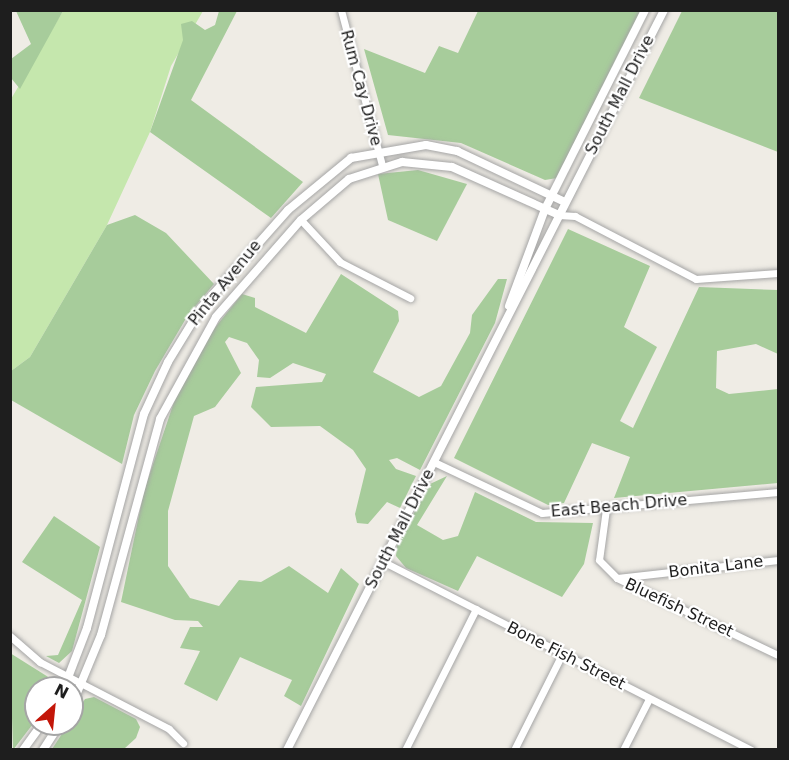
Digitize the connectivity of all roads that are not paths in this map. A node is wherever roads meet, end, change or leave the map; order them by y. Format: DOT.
graph roads {
  1 [pos="341,10"];
  2 [pos="645,10"];
  3 [pos="664,10"];
  4 [pos="587,126"];
  5 [pos="600,132"];
  6 [pos="378,150"];
  7 [pos="382,165"];
  8 [pos="552,196"];
  9 [pos="565,202"];
  10 [pos="545,209"];
  11 [pos="559,215"];
  12 [pos="575,216"];
  13 [pos="301,220"];
  14 [pos="778,273"];
  15 [pos="410,298"];
  16 [pos="509,306"];
  17 [pos="144,414"];
  18 [pos="160,419"];
  19 [pos="434,462"];
  20 [pos="778,492"];
  21 [pos="606,509"];
  22 [pos="778,560"];
  23 [pos="382,561"];
  24 [pos="617,579"];
  25 [pos="476,609"];
  26 [pos="10,636"];
  27 [pos="562,654"];
  28 [pos="778,655"];
  29 [pos="71,676"];
  30 [pos="85,683"];
  31 [pos="649,699"];
  32 [pos="33,736"];
  33 [pos="52,736"];
  34 [pos="183,743"];
  35 [pos="23,750"];
  36 [pos="43,750"];
  37 [pos="286,750"];
  38 [pos="405,750"];
  39 [pos="514,750"];
  40 [pos="623,750"];
  41 [pos="751,750"];
  1 -- 6 [label="street, Rum Cay Drive"];
  2 -- 4 [label="street, South Mall Drive"];
  3 -- 5 [label="street, South Mall Drive"];
  4 -- 5 [label="street"];
  4 -- 8 [label="street, South Mall Drive"];
  5 -- 9 [label="street, South Mall Drive"];
  6 -- 7 [label="street, Rum Cay Drive"];
  6 -- 8 [label="street, Pinta Avenue"];
  6 -- 17 [label="street, Pinta Avenue"];
  7 -- 10 [label="street, Pinta Avenue"];
  7 -- 13 [label="street, Pinta Avenue"];
  8 -- 9 [label="street, Pinta Avenue"];
  8 -- 10 [label="street, South Mall Drive"];
  9 -- 11 [label="street, South Mall Drive"];
  9 -- 12 [label="street"];
  10 -- 11 [label="street, Pinta Avenue"];
  10 -- 16 [label="street, South Mall Drive"];
  11 -- 12 [label="street"];
  11 -- 16 [label="street, South Mall Drive"];
  12 -- 14 [label="street"];
  13 -- 15 [label="street"];
  13 -- 18 [label="street, Pinta Avenue"];
  16 -- 19 [label="street, South Mall Drive"];
  17 -- 18 [label="street"];
  17 -- 29 [label="street, Pinta Avenue"];
  18 -- 30 [label="street, Pinta Avenue"];
  19 -- 21 [label="street, East Beach Drive"];
  19 -- 23 [label="street, South Mall Drive"];
  20 -- 21 [label="street, East Beach Drive"];
  21 -- 24 [label="street, Bluefish Street"];
  22 -- 24 [label="street, Bonita Lane"];
  23 -- 25 [label="street, Bone Fish Street"];
  23 -- 37 [label="street, South Mall Drive"];
  24 -- 28 [label="street, Bluefish Street"];
  25 -- 27 [label="street, Bone Fish Street"];
  25 -- 38 [label="street"];
  26 -- 29 [label="street"];
  27 -- 31 [label="street, Bone Fish Street"];
  27 -- 39 [label="street"];
  30 -- 34 [label="street"];
  31 -- 40 [label="street"];
  31 -- 41 [label="street, Bone Fish Street"];
  32 -- 35 [label="street"];
  33 -- 36 [label="street"];
}
